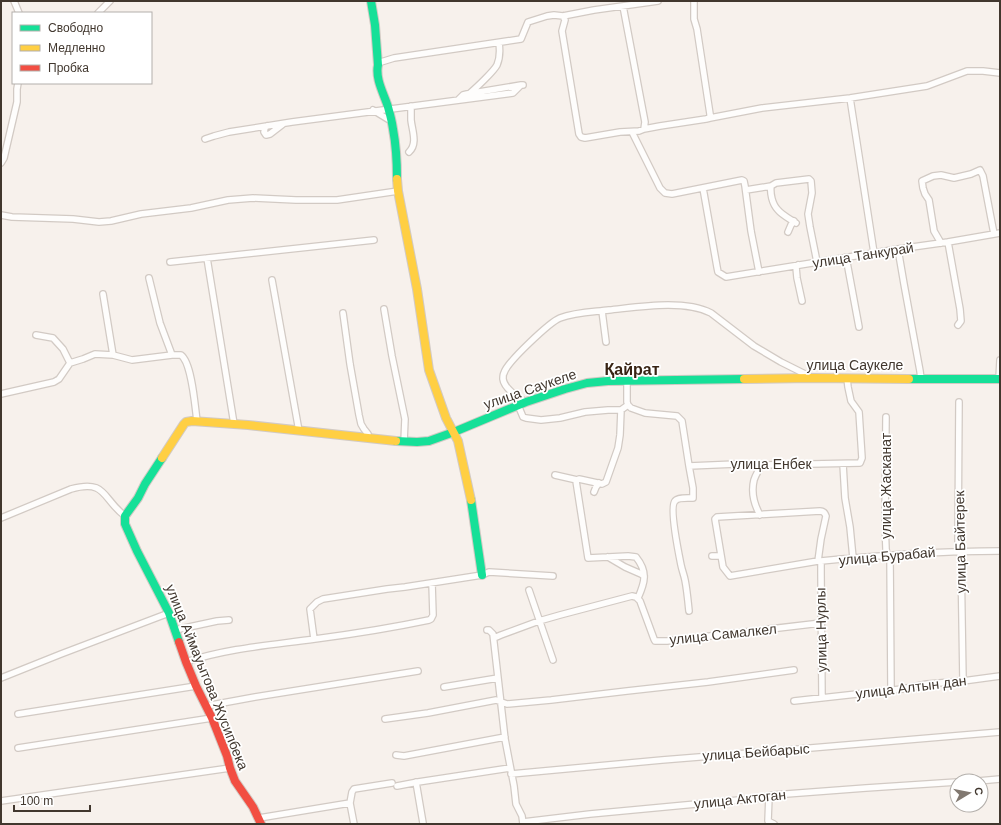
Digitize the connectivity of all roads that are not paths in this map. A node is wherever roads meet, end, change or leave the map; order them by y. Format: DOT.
graph roads {
  1 [pos="14,1"];
  2 [pos="110,1"];
  3 [pos="371,1"];
  4 [pos="658,1"];
  5 [pos="694,1"];
  6 [pos="624,6"];
  7 [pos="19,12"];
  8 [pos="99,12"];
  9 [pos="563,16"];
  10 [pos="499,43"];
  11 [pos="378,65"];
  12 [pos="1000,73"];
  13 [pos="18,84"];
  14 [pos="470,93"];
  15 [pos="850,98"];
  16 [pos="458,100"];
  17 [pos="411,106"];
  18 [pos="388,108"];
  19 [pos="373,110"];
  20 [pos="710,118"];
  21 [pos="391,121"];
  22 [pos="284,123"];
  23 [pos="267,126"];
  24 [pos="642,130"];
  25 [pos="632,132"];
  26 [pos="205,139"];
  27 [pos="636,139"];
  28 [pos="409,152"];
  29 [pos="1,162"];
  30 [pos="771,186"];
  31 [pos="703,188"];
  32 [pos="746,190"];
  33 [pos="398,191"];
  34 [pos="1,215"];
  35 [pos="788,232"];
  36 [pos="997,234"];
  37 [pos="374,240"];
  38 [pos="948,242"];
  39 [pos="941,243"];
  40 [pos="898,249"];
  41 [pos="874,252"];
  42 [pos="846,257"];
  43 [pos="207,258"];
  44 [pos="170,262"];
  45 [pos="817,262"];
  46 [pos="798,265"];
  47 [pos="759,272"];
  48 [pos="149,278"];
  49 [pos="272,280"];
  50 [pos="103,294"];
  51 [pos="802,302"];
  52 [pos="384,309"];
  53 [pos="602,311"];
  54 [pos="344,314"];
  55 [pos="958,325"];
  56 [pos="859,327"];
  57 [pos="36,335"];
  58 [pos="606,342"];
  59 [pos="113,354"];
  60 [pos="172,355"];
  61 [pos="1000,360"];
  62 [pos="70,363"];
  63 [pos="813,378"];
  64 [pos="847,378"];
  65 [pos="921,379"];
  66 [pos="999,379"];
  67 [pos="627,381"];
  68 [pos="1,394"];
  69 [pos="526,402"];
  70 [pos="959,402"];
  71 [pos="628,405"];
  72 [pos="518,406"];
  73 [pos="621,410"];
  74 [pos="886,417"];
  75 [pos="197,422"];
  76 [pos="234,424"];
  77 [pos="299,431"];
  78 [pos="454,432"];
  79 [pos="367,437"];
  80 [pos="404,442"];
  81 [pos="761,464"];
  82 [pos="843,464"];
  83 [pos="689,466"];
  84 [pos="556,475"];
  85 [pos="577,480"];
  86 [pos="599,483"];
  87 [pos="594,492"];
  88 [pos="760,514"];
  89 [pos="125,516"];
  90 [pos="1,518"];
  91 [pos="959,551"];
  92 [pos="1000,551"];
  93 [pos="888,555"];
  94 [pos="712,556"];
  95 [pos="721,556"];
  96 [pos="608,557"];
  97 [pos="853,558"];
  98 [pos="820,561"];
  99 [pos="482,575"];
  100 [pos="553,576"];
  101 [pos="644,576"];
  102 [pos="432,583"];
  103 [pos="529,590"];
  104 [pos="638,598"];
  105 [pos="689,611"];
  106 [pos="169,613"];
  107 [pos="229,620"];
  108 [pos="540,621"];
  109 [pos="822,623"];
  110 [pos="175,630"];
  111 [pos="487,630"];
  112 [pos="494,638"];
  113 [pos="314,639"];
  114 [pos="553,660"];
  115 [pos="186,662"];
  116 [pos="794,670"];
  117 [pos="418,672"];
  118 [pos="1000,676"];
  119 [pos="1,678"];
  120 [pos="498,678"];
  121 [pos="963,681"];
  122 [pos="196,686"];
  123 [pos="444,687"];
  124 [pos="891,690"];
  125 [pos="822,698"];
  126 [pos="794,701"];
  127 [pos="501,702"];
  128 [pos="206,706"];
  129 [pos="18,714"];
  130 [pos="212,718"];
  131 [pos="385,718"];
  132 [pos="1000,732"];
  133 [pos="505,738"];
  134 [pos="18,748"];
  135 [pos="396,755"];
  136 [pos="230,768"];
  137 [pos="511,771"];
  138 [pos="1000,779"];
  139 [pos="989,780"];
  140 [pos="416,782"];
  141 [pos="949,783"];
  142 [pos="769,796"];
  143 [pos="1,801"];
  144 [pos="350,803"];
  145 [pos="260,821"];
  146 [pos="424,822"];
  147 [pos="523,823"];
  148 [pos="354,824"];
  149 [pos="774,824"];
  1 -- 7 [label="street"];
  2 -- 8 [label="street"];
  3 -- 11 [label="street"];
  4 -- 6 [label="street"];
  5 -- 20 [label="street"];
  6 -- 9 [label="street"];
  6 -- 24 [label="street"];
  9 -- 10 [label="street"];
  9 -- 25 [label="street"];
  10 -- 11 [label="street"];
  10 -- 14 [label="street"];
  11 -- 18 [label="street"];
  12 -- 15 [label="street"];
  13 -- 29 [label="street"];
  14 -- 16 [label="street"];
  14 -- 16 [label="street"];
  15 -- 20 [label="street"];
  15 -- 41 [label="street"];
  16 -- 17 [label="street"];
  17 -- 18 [label="street"];
  17 -- 28 [label="street"];
  18 -- 19 [label="street"];
  18 -- 21 [label="street"];
  19 -- 21 [label="street"];
  19 -- 22 [label="street"];
  20 -- 24 [label="street"];
  21 -- 33 [label="street"];
  22 -- 23 [label="street"];
  22 -- 23 [label="street"];
  23 -- 26 [label="street"];
  24 -- 25 [label="street"];
  24 -- 27 [label="street"];
  25 -- 27 [label="street"];
  27 -- 31 [label="street"];
  30 -- 32 [label="street"];
  30 -- 35 [label="street"];
  30 -- 45 [label="street"];
  31 -- 32 [label="street"];
  31 -- 47 [label="street, улица Танкурай"];
  32 -- 47 [label="street"];
  33 -- 34 [label="street"];
  33 -- 78 [label="street"];
  36 -- 38 [label="street, улица Танкурай"];
  36 -- 39 [label="street"];
  37 -- 43 [label="street"];
  38 -- 39 [label="street, улица Танкурай"];
  38 -- 55 [label="street"];
  39 -- 40 [label="street, улица Танкурай"];
  40 -- 41 [label="street, улица Танкурай"];
  40 -- 65 [label="street"];
  41 -- 42 [label="street, улица Танкурай"];
  42 -- 45 [label="street, улица Танкурай"];
  42 -- 56 [label="street"];
  43 -- 44 [label="street"];
  43 -- 76 [label="street"];
  45 -- 46 [label="street, улица Танкурай"];
  46 -- 47 [label="street, улица Танкурай"];
  46 -- 51 [label="street"];
  48 -- 60 [label="street"];
  49 -- 77 [label="street"];
  50 -- 59 [label="street"];
  52 -- 80 [label="street"];
  53 -- 58 [label="street"];
  53 -- 63 [label="street"];
  53 -- 69 [label="street"];
  54 -- 79 [label="street"];
  57 -- 62 [label="street"];
  59 -- 60 [label="street"];
  59 -- 62 [label="street"];
  60 -- 75 [label="street"];
  61 -- 66 [label="street"];
  62 -- 68 [label="street"];
  63 -- 64 [label="street, улица Саукеле"];
  63 -- 67 [label="street, улица Саукеле"];
  64 -- 65 [label="street, улица Саукеле"];
  64 -- 82 [label="street, улица Енбек"];
  65 -- 66 [label="street, улица Саукеле"];
  67 -- 69 [label="street, улица Саукеле"];
  67 -- 71 [label="street"];
  69 -- 72 [label="street, улица Саукеле"];
  70 -- 91 [label="street, улица Байтерек"];
  71 -- 73 [label="street"];
  71 -- 83 [label="street"];
  72 -- 73 [label="street"];
  72 -- 78 [label="street, улица Саукеле"];
  73 -- 86 [label="street"];
  74 -- 93 [label="street, улица Жасканат"];
  75 -- 76 [label="street, улица Саукеле"];
  75 -- 89 [label="street, улица Саукеле"];
  76 -- 77 [label="street, улица Саукеле"];
  77 -- 79 [label="street, улица Саукеле"];
  78 -- 80 [label="street, улица Саукеле"];
  78 -- 99 [label="street"];
  79 -- 80 [label="street, улица Саукеле"];
  81 -- 82 [label="street, улица Енбек"];
  81 -- 83 [label="street, улица Енбек"];
  81 -- 88 [label="street"];
  82 -- 97 [label="street"];
  83 -- 105 [label="street"];
  84 -- 85 [label="street"];
  85 -- 86 [label="street"];
  85 -- 96 [label="street"];
  86 -- 87 [label="street"];
  88 -- 95 [label="street"];
  88 -- 98 [label="street, улица Нурлы"];
  89 -- 90 [label="street"];
  89 -- 106 [label="street, улица Аймауытова Жусипбека"];
  91 -- 92 [label="street, улица Бурабай"];
  91 -- 93 [label="street, улица Бурабай"];
  91 -- 121 [label="street, улица Байтерек"];
  93 -- 97 [label="street, улица Бурабай"];
  93 -- 124 [label="street, улица Жасканат"];
  94 -- 95 [label="street"];
  95 -- 98 [label="street, улица Бурабай"];
  96 -- 101 [label="street"];
  96 -- 101 [label="street"];
  97 -- 98 [label="street, улица Бурабай"];
  98 -- 109 [label="street, улица Нурлы"];
  99 -- 100 [label="street"];
  99 -- 102 [label="street"];
  101 -- 104 [label="street"];
  102 -- 113 [label="street"];
  102 -- 113 [label="street"];
  103 -- 108 [label="street"];
  104 -- 108 [label="street"];
  104 -- 109 [label="street, улица Самалкел"];
  106 -- 110 [label="street, улица Аймауытова Жусипбека"];
  106 -- 119 [label="street"];
  107 -- 110 [label="street"];
  108 -- 112 [label="street"];
  108 -- 114 [label="street"];
  109 -- 125 [label="street, улица Нурлы"];
  110 -- 115 [label="street, улица Аймауытова Жусипбека"];
  111 -- 112 [label="street"];
  112 -- 120 [label="street"];
  113 -- 115 [label="street"];
  115 -- 122 [label="street, улица Аймауытова Жусипбека"];
  116 -- 127 [label="street"];
  117 -- 128 [label="street"];
  118 -- 121 [label="street, улица Алтын дан"];
  120 -- 123 [label="street"];
  120 -- 127 [label="street"];
  121 -- 124 [label="street, улица Алтын дан"];
  122 -- 128 [label="street, улица Аймауытова Жусипбека"];
  122 -- 129 [label="street"];
  124 -- 125 [label="street, улица Алтын дан"];
  125 -- 126 [label="street, улица Алтын дан"];
  127 -- 131 [label="street"];
  127 -- 133 [label="street"];
  128 -- 130 [label="street, улица Аймауытова Жусипбека"];
  130 -- 134 [label="street"];
  130 -- 136 [label="street, улица Аймауытова Жусипбека"];
  132 -- 137 [label="street, улица Бейбарыс"];
  133 -- 135 [label="street"];
  133 -- 137 [label="street"];
  136 -- 143 [label="street"];
  136 -- 145 [label="street, улица Аймауытова Жусипбека"];
  137 -- 140 [label="street, улица Бейбарыс"];
  137 -- 147 [label="street"];
  138 -- 139 [label="street"];
  140 -- 144 [label="street, улица Бейбарыс"];
  140 -- 146 [label="street"];
  141 -- 142 [label="street, улица Актоган"];
  142 -- 147 [label="street, улица Актоган"];
  142 -- 149 [label="street"];
  144 -- 145 [label="street"];
  144 -- 148 [label="street"];
}
